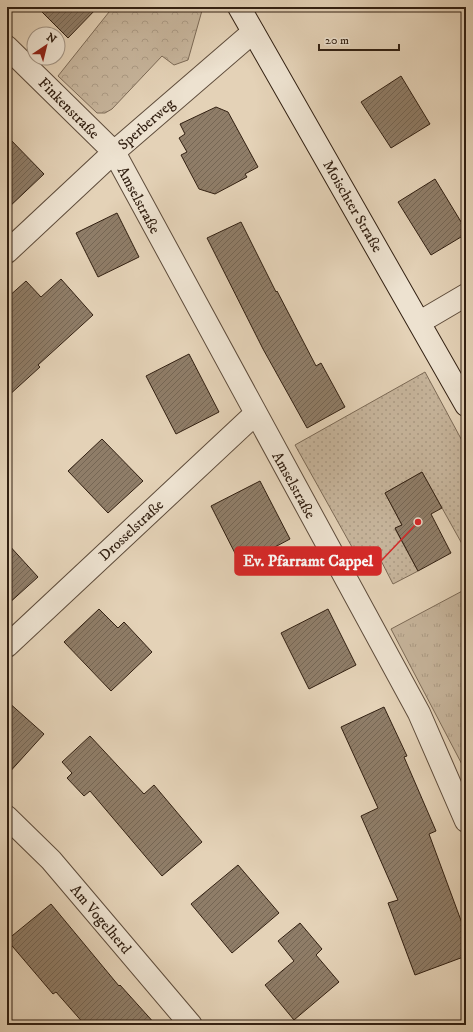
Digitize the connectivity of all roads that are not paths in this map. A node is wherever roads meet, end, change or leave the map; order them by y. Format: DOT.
graph roads {
  1 [pos="239,7"];
  2 [pos="253,32"];
  3 [pos="7,47"];
  4 [pos="114,152"];
  5 [pos="7,252"];
  6 [pos="466,295"];
  7 [pos="420,322"];
  8 [pos="466,405"];
  9 [pos="255,414"];
  10 [pos="7,646"];
  11 [pos="7,817"];
  12 [pos="466,821"];
  13 [pos="191,1025"];
  1 -- 2 [label="street, Moischter Straße"];
  2 -- 4 [label="street, Sperberweg"];
  2 -- 7 [label="street, Moischter Straße"];
  3 -- 4 [label="street, Finkenstraße"];
  4 -- 5 [label="street, Sperberweg"];
  4 -- 9 [label="street, Amselstraße"];
  6 -- 7 [label="street"];
  7 -- 8 [label="street, Moischter Straße"];
  9 -- 10 [label="street, Drosselstraße"];
  9 -- 12 [label="street, Amselstraße"];
  11 -- 13 [label="street, Am Vogelherd"];
}
